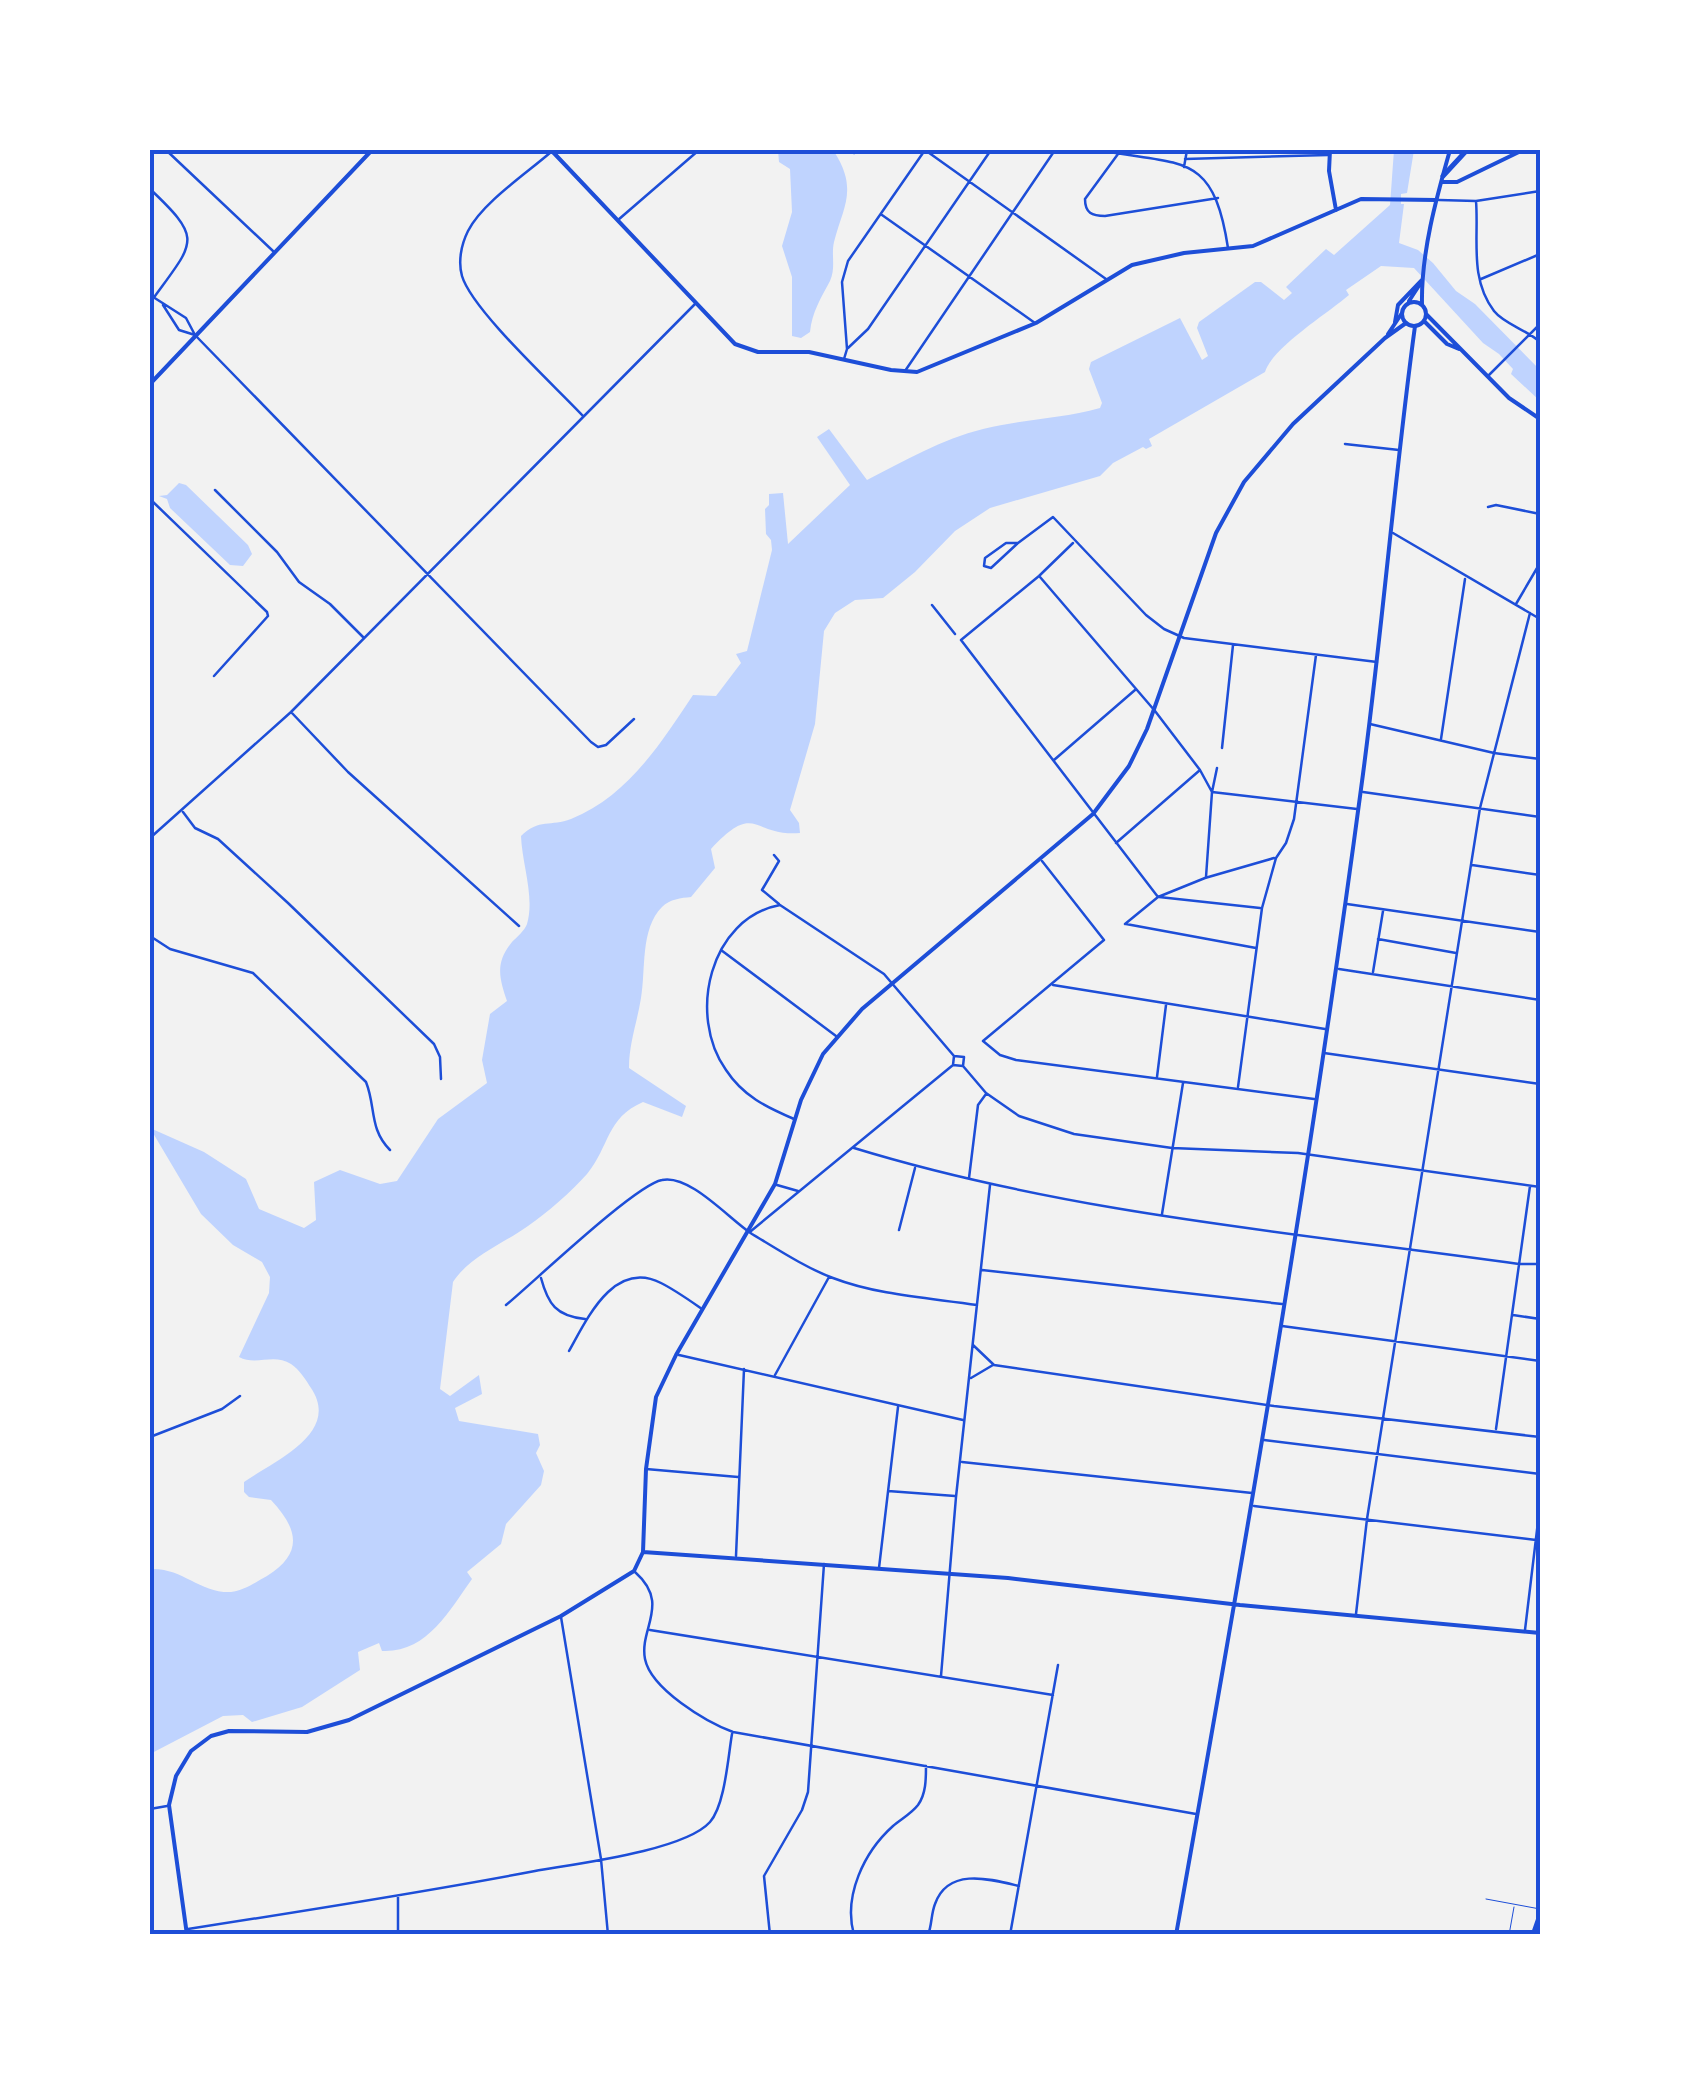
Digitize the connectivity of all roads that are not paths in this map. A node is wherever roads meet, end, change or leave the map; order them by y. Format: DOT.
graph roads {
  1 [pos="166,150"];
  2 [pos="372,150"];
  3 [pos="552,150"];
  4 [pos="699,150"];
  5 [pos="925,150"];
  6 [pos="991,150"];
  7 [pos="1055,150"];
  8 [pos="1099,150"];
  9 [pos="1187,150"];
  10 [pos="1450,150"];
  11 [pos="1468,150"];
  12 [pos="1524,150"];
  13 [pos="1330,152"];
  14 [pos="1118,154"];
  15 [pos="1185,159"];
  16 [pos="1184,166"];
  17 [pos="1442,179"];
  18 [pos="970,181"];
  19 [pos="150,189"];
  20 [pos="1540,190"];
  21 [pos="1218,198"];
  22 [pos="1437,200"];
  23 [pos="1476,201"];
  24 [pos="1336,210"];
  25 [pos="1014,212"];
  26 [pos="881,214"];
  27 [pos="617,220"];
  28 [pos="926,244"];
  29 [pos="1229,250"];
  30 [pos="274,252"];
  31 [pos="1540,254"];
  32 [pos="970,277"];
  33 [pos="1422,279"];
  34 [pos="1479,279"];
  35 [pos="1108,280"];
  36 [pos="152,296"];
  37 [pos="696,303"];
  38 [pos="162,304"];
  39 [pos="1407,304"];
  40 [pos="1422,304"];
  41 [pos="1402,313"];
  42 [pos="1426,314"];
  43 [pos="1395,322"];
  44 [pos="1424,322"];
  45 [pos="1406,323"];
  46 [pos="1036,324"];
  47 [pos="1540,324"];
  48 [pos="1415,326"];
  49 [pos="1531,334"];
  50 [pos="195,336"];
  51 [pos="1385,338"];
  52 [pos="1540,342"];
  53 [pos="847,349"];
  54 [pos="1462,350"];
  55 [pos="844,358"];
  56 [pos="904,372"];
  57 [pos="1488,376"];
  58 [pos="150,384"];
  59 [pos="584,417"];
  60 [pos="1540,419"];
  61 [pos="1346,444"];
  62 [pos="1400,450"];
  63 [pos="214,490"];
  64 [pos="150,499"];
  65 [pos="1488,506"];
  66 [pos="1540,514"];
  67 [pos="1392,532"];
  68 [pos="1074,542"];
  69 [pos="1018,543"];
  70 [pos="1540,563"];
  71 [pos="429,574"];
  72 [pos="1039,576"];
  73 [pos="1466,576"];
  74 [pos="1515,605"];
  75 [pos="932,606"];
  76 [pos="1530,613"];
  77 [pos="1540,619"];
  78 [pos="955,634"];
  79 [pos="1179,636"];
  80 [pos="364,638"];
  81 [pos="1233,644"];
  82 [pos="1316,655"];
  83 [pos="1377,662"];
  84 [pos="214,676"];
  85 [pos="1136,690"];
  86 [pos="1155,711"];
  87 [pos="291,712"];
  88 [pos="634,719"];
  89 [pos="1369,724"];
  90 [pos="1441,741"];
  91 [pos="1222,748"];
  92 [pos="1494,753"];
  93 [pos="1540,759"];
  94 [pos="1053,761"];
  95 [pos="1217,768"];
  96 [pos="1200,770"];
  97 [pos="1212,792"];
  98 [pos="1361,792"];
  99 [pos="1297,801"];
  100 [pos="1480,808"];
  101 [pos="1358,809"];
  102 [pos="182,811"];
  103 [pos="1093,814"];
  104 [pos="1540,816"];
  105 [pos="150,838"];
  106 [pos="1115,844"];
  107 [pos="774,855"];
  108 [pos="1276,858"];
  109 [pos="1041,859"];
  110 [pos="1471,865"];
  111 [pos="1540,875"];
  112 [pos="1206,878"];
  113 [pos="1158,897"];
  114 [pos="780,904"];
  115 [pos="1345,904"];
  116 [pos="1262,908"];
  117 [pos="1383,910"];
  118 [pos="1461,922"];
  119 [pos="519,926"];
  120 [pos="1540,932"];
  121 [pos="150,936"];
  122 [pos="1378,939"];
  123 [pos="1258,949"];
  124 [pos="721,950"];
  125 [pos="1456,953"];
  126 [pos="1336,968"];
  127 [pos="1372,974"];
  128 [pos="892,983"];
  129 [pos="1053,985"];
  130 [pos="1451,985"];
  131 [pos="1540,1000"];
  132 [pos="1166,1003"];
  133 [pos="1248,1016"];
  134 [pos="1326,1029"];
  135 [pos="836,1036"];
  136 [pos="1323,1052"];
  137 [pos="954,1056"];
  138 [pos="953,1066"];
  139 [pos="963,1066"];
  140 [pos="1438,1071"];
  141 [pos="440,1078"];
  142 [pos="1157,1078"];
  143 [pos="1183,1082"];
  144 [pos="1540,1084"];
  145 [pos="1238,1088"];
  146 [pos="986,1093"];
  147 [pos="1316,1100"];
  148 [pos="795,1119"];
  149 [pos="854,1148"];
  150 [pos="1172,1148"];
  151 [pos="390,1150"];
  152 [pos="1307,1154"];
  153 [pos="915,1166"];
  154 [pos="1422,1170"];
  155 [pos="969,1179"];
  156 [pos="775,1184"];
  157 [pos="990,1185"];
  158 [pos="1530,1186"];
  159 [pos="1540,1187"];
  160 [pos="800,1192"];
  161 [pos="1162,1215"];
  162 [pos="899,1230"];
  163 [pos="750,1232"];
  164 [pos="1294,1233"];
  165 [pos="1411,1249"];
  166 [pos="1519,1264"];
  167 [pos="1540,1264"];
  168 [pos="982,1270"];
  169 [pos="540,1276"];
  170 [pos="829,1277"];
  171 [pos="1283,1304"];
  172 [pos="506,1305"];
  173 [pos="977,1305"];
  174 [pos="703,1309"];
  175 [pos="1513,1315"];
  176 [pos="1540,1319"];
  177 [pos="587,1320"];
  178 [pos="1280,1326"];
  179 [pos="1396,1341"];
  180 [pos="973,1346"];
  181 [pos="569,1352"];
  182 [pos="676,1354"];
  183 [pos="1508,1357"];
  184 [pos="1540,1361"];
  185 [pos="994,1365"];
  186 [pos="744,1369"];
  187 [pos="775,1376"];
  188 [pos="971,1378"];
  189 [pos="240,1396"];
  190 [pos="898,1404"];
  191 [pos="1268,1404"];
  192 [pos="1384,1418"];
  193 [pos="965,1420"];
  194 [pos="1496,1431"];
  195 [pos="150,1437"];
  196 [pos="1540,1438"];
  197 [pos="1262,1440"];
  198 [pos="1378,1453"];
  199 [pos="960,1461"];
  200 [pos="646,1469"];
  201 [pos="1540,1474"];
  202 [pos="739,1477"];
  203 [pos="887,1491"];
  204 [pos="1254,1493"];
  205 [pos="956,1496"];
  206 [pos="1252,1506"];
  207 [pos="1540,1506"];
  208 [pos="1367,1519"];
  209 [pos="1536,1540"];
  210 [pos="643,1552"];
  211 [pos="736,1558"];
  212 [pos="824,1564"];
  213 [pos="879,1570"];
  214 [pos="634,1571"];
  215 [pos="948,1573"];
  216 [pos="1235,1604"];
  217 [pos="561,1616"];
  218 [pos="1356,1616"];
  219 [pos="650,1630"];
  220 [pos="1525,1631"];
  221 [pos="1540,1633"];
  222 [pos="819,1657"];
  223 [pos="1058,1665"];
  224 [pos="941,1676"];
  225 [pos="1053,1696"];
  226 [pos="733,1732"];
  227 [pos="813,1745"];
  228 [pos="926,1765"];
  229 [pos="1036,1785"];
  230 [pos="169,1805"];
  231 [pos="150,1809"];
  232 [pos="1198,1814"];
  233 [pos="602,1859"];
  234 [pos="1020,1886"];
  235 [pos="398,1897"];
  236 [pos="1486,1900"];
  237 [pos="1515,1904"];
  238 [pos="1540,1912"];
  239 [pos="187,1932"];
  240 [pos="398,1935"];
  241 [pos="608,1935"];
  242 [pos="770,1935"];
  243 [pos="854,1935"];
  244 [pos="928,1935"];
  245 [pos="1010,1935"];
  246 [pos="1176,1935"];
  247 [pos="1509,1935"];
  248 [pos="1533,1935"];
  1 -- 30 [label="street"];
  2 -- 30 [label="street"];
  3 -- 27 [label="street"];
  3 -- 59 [label="street"];
  4 -- 27 [label="street"];
  5 -- 18 [label="street"];
  5 -- 26 [label="street"];
  6 -- 18 [label="street"];
  7 -- 25 [label="street"];
  8 -- 14 [label="street"];
  9 -- 15 [label="street"];
  10 -- 17 [label="street"];
  11 -- 17 [label="main road"];
  12 -- 17 [label="street"];
  13 -- 15 [label="street"];
  13 -- 24 [label="street"];
  14 -- 16 [label="street"];
  14 -- 21 [label="street"];
  15 -- 16 [label="street"];
  16 -- 21 [label="street"];
  17 -- 22 [label="street"];
  18 -- 25 [label="street"];
  18 -- 28 [label="street"];
  19 -- 36 [label="street"];
  20 -- 23 [label="street"];
  21 -- 29 [label="street"];
  22 -- 23 [label="street"];
  22 -- 24 [label="street"];
  22 -- 33 [label="street"];
  23 -- 34 [label="street"];
  24 -- 29 [label="street"];
  25 -- 32 [label="street"];
  25 -- 35 [label="street"];
  26 -- 28 [label="street"];
  26 -- 53 [label="street"];
  27 -- 37 [label="street"];
  28 -- 32 [label="street"];
  28 -- 53 [label="street"];
  29 -- 35 [label="street"];
  30 -- 50 [label="street"];
  31 -- 34 [label="street"];
  32 -- 46 [label="street"];
  32 -- 56 [label="street"];
  33 -- 39 [label="street"];
  33 -- 40 [label="street"];
  33 -- 43 [label="street"];
  34 -- 49 [label="street"];
  35 -- 46 [label="street"];
  36 -- 38 [label="street"];
  37 -- 55 [label="street"];
  37 -- 59 [label="street"];
  38 -- 50 [label="street"];
  38 -- 50 [label="street"];
  39 -- 40 [label="street"];
  39 -- 41 [label="street"];
  40 -- 42 [label="street"];
  41 -- 43 [label="street"];
  41 -- 45 [label="street"];
  42 -- 44 [label="street"];
  42 -- 54 [label="street"];
  43 -- 51 [label="street"];
  44 -- 48 [label="street"];
  44 -- 54 [label="street"];
  45 -- 48 [label="street"];
  45 -- 51 [label="street"];
  46 -- 56 [label="street"];
  47 -- 49 [label="street"];
  48 -- 62 [label="street"];
  49 -- 52 [label="street"];
  49 -- 57 [label="street"];
  50 -- 58 [label="street"];
  50 -- 71 [label="street"];
  51 -- 79 [label="street"];
  53 -- 55 [label="street"];
  54 -- 57 [label="street"];
  55 -- 56 [label="street"];
  57 -- 60 [label="street"];
  59 -- 71 [label="street"];
  61 -- 62 [label="street"];
  62 -- 67 [label="street"];
  63 -- 80 [label="street"];
  64 -- 84 [label="street"];
  65 -- 66 [label="street"];
  67 -- 73 [label="street"];
  67 -- 83 [label="street"];
  68 -- 69 [label="street"];
  68 -- 72 [label="street"];
  68 -- 79 [label="street"];
  69 -- 69 [label="street"];
  70 -- 74 [label="street"];
  71 -- 80 [label="street"];
  71 -- 88 [label="street"];
  72 -- 85 [label="street"];
  72 -- 94 [label="street"];
  73 -- 74 [label="street"];
  73 -- 90 [label="street"];
  74 -- 76 [label="street"];
  75 -- 78 [label="street"];
  76 -- 77 [label="street"];
  76 -- 92 [label="street"];
  79 -- 81 [label="street"];
  79 -- 86 [label="street"];
  80 -- 87 [label="street"];
  81 -- 82 [label="street"];
  81 -- 91 [label="street"];
  82 -- 83 [label="street"];
  82 -- 99 [label="street"];
  83 -- 89 [label="street"];
  85 -- 86 [label="street"];
  85 -- 94 [label="street"];
  86 -- 96 [label="street"];
  86 -- 103 [label="street"];
  87 -- 102 [label="street"];
  87 -- 119 [label="street"];
  89 -- 90 [label="street"];
  89 -- 98 [label="street"];
  90 -- 92 [label="street"];
  92 -- 93 [label="street"];
  92 -- 100 [label="street"];
  94 -- 103 [label="street"];
  95 -- 97 [label="street"];
  96 -- 97 [label="street"];
  96 -- 106 [label="street"];
  97 -- 99 [label="street"];
  97 -- 112 [label="street"];
  98 -- 100 [label="street"];
  98 -- 101 [label="street"];
  99 -- 101 [label="street"];
  99 -- 108 [label="street"];
  100 -- 104 [label="street"];
  100 -- 110 [label="street"];
  101 -- 115 [label="street"];
  102 -- 105 [label="street"];
  102 -- 141 [label="street"];
  103 -- 106 [label="street"];
  103 -- 109 [label="street"];
  106 -- 113 [label="street"];
  107 -- 114 [label="street"];
  108 -- 112 [label="street"];
  108 -- 116 [label="street"];
  109 -- 128 [label="street"];
  109 -- 129 [label="street"];
  110 -- 111 [label="street"];
  110 -- 118 [label="street"];
  112 -- 113 [label="street"];
  113 -- 116 [label="street"];
  113 -- 123 [label="street"];
  114 -- 124 [label="street"];
  114 -- 128 [label="street"];
  115 -- 117 [label="street"];
  115 -- 126 [label="street"];
  116 -- 123 [label="street"];
  117 -- 118 [label="street"];
  117 -- 122 [label="street"];
  118 -- 120 [label="street"];
  118 -- 125 [label="street"];
  121 -- 151 [label="street"];
  122 -- 125 [label="street"];
  122 -- 127 [label="street"];
  123 -- 133 [label="street"];
  124 -- 135 [label="street"];
  124 -- 148 [label="street"];
  125 -- 130 [label="street"];
  126 -- 127 [label="street"];
  126 -- 134 [label="street"];
  127 -- 130 [label="street"];
  128 -- 135 [label="street"];
  128 -- 137 [label="street"];
  129 -- 132 [label="street"];
  129 -- 142 [label="street"];
  130 -- 131 [label="street"];
  130 -- 140 [label="street"];
  132 -- 133 [label="street"];
  132 -- 142 [label="street"];
  133 -- 134 [label="street"];
  133 -- 145 [label="street"];
  134 -- 136 [label="street"];
  135 -- 148 [label="street"];
  136 -- 140 [label="street"];
  136 -- 147 [label="street"];
  137 -- 138 [label="street"];
  137 -- 139 [label="street"];
  138 -- 139 [label="street"];
  138 -- 149 [label="street"];
  139 -- 146 [label="street"];
  140 -- 144 [label="street"];
  140 -- 154 [label="street"];
  142 -- 143 [label="street"];
  143 -- 145 [label="street"];
  143 -- 150 [label="street"];
  145 -- 147 [label="street"];
  146 -- 150 [label="street"];
  146 -- 155 [label="street"];
  147 -- 152 [label="street"];
  148 -- 156 [label="street"];
  149 -- 153 [label="street"];
  149 -- 160 [label="street"];
  150 -- 152 [label="street"];
  150 -- 161 [label="street"];
  152 -- 154 [label="street"];
  152 -- 164 [label="street"];
  153 -- 155 [label="street"];
  153 -- 162 [label="street"];
  154 -- 158 [label="street"];
  154 -- 165 [label="street"];
  155 -- 157 [label="street"];
  156 -- 160 [label="street"];
  156 -- 163 [label="street"];
  157 -- 161 [label="street"];
  157 -- 168 [label="street"];
  158 -- 159 [label="street"];
  158 -- 166 [label="street"];
  160 -- 163 [label="street"];
  161 -- 164 [label="street"];
  163 -- 169 [label="street"];
  163 -- 170 [label="street"];
  163 -- 174 [label="street"];
  164 -- 165 [label="street"];
  164 -- 171 [label="street"];
  165 -- 166 [label="street"];
  165 -- 179 [label="street"];
  166 -- 167 [label="street"];
  166 -- 175 [label="street"];
  168 -- 171 [label="street"];
  168 -- 173 [label="street"];
  169 -- 172 [label="street"];
  169 -- 177 [label="street"];
  170 -- 173 [label="street"];
  170 -- 187 [label="street"];
  171 -- 178 [label="street"];
  173 -- 180 [label="street"];
  174 -- 177 [label="street"];
  174 -- 182 [label="street"];
  175 -- 176 [label="street"];
  175 -- 183 [label="street"];
  177 -- 181 [label="street"];
  178 -- 179 [label="street"];
  178 -- 191 [label="street"];
  179 -- 183 [label="street"];
  179 -- 192 [label="street"];
  180 -- 185 [label="street"];
  180 -- 188 [label="street"];
  182 -- 186 [label="street"];
  182 -- 200 [label="street"];
  183 -- 184 [label="street"];
  183 -- 194 [label="street"];
  185 -- 188 [label="street"];
  185 -- 191 [label="street"];
  186 -- 187 [label="street"];
  186 -- 202 [label="street"];
  187 -- 190 [label="street"];
  188 -- 193 [label="street"];
  189 -- 195 [label="street"];
  190 -- 193 [label="street"];
  190 -- 203 [label="street"];
  191 -- 192 [label="street"];
  191 -- 197 [label="street"];
  192 -- 194 [label="street"];
  192 -- 198 [label="street"];
  193 -- 199 [label="street"];
  194 -- 196 [label="street"];
  197 -- 198 [label="street"];
  197 -- 204 [label="street"];
  198 -- 201 [label="street"];
  198 -- 208 [label="street"];
  199 -- 204 [label="street"];
  199 -- 205 [label="street"];
  200 -- 202 [label="street"];
  200 -- 210 [label="street"];
  202 -- 211 [label="street"];
  203 -- 205 [label="street"];
  203 -- 213 [label="street"];
  204 -- 206 [label="street"];
  205 -- 215 [label="street"];
  206 -- 208 [label="street"];
  206 -- 216 [label="street"];
  207 -- 209 [label="street"];
  208 -- 209 [label="street"];
  208 -- 218 [label="street"];
  209 -- 220 [label="street"];
  210 -- 211 [label="street"];
  210 -- 214 [label="street"];
  211 -- 212 [label="street"];
  212 -- 213 [label="street"];
  212 -- 222 [label="street"];
  213 -- 215 [label="street"];
  214 -- 217 [label="street"];
  214 -- 219 [label="street"];
  215 -- 216 [label="street"];
  215 -- 224 [label="street"];
  216 -- 218 [label="street"];
  216 -- 232 [label="street"];
  217 -- 230 [label="street"];
  217 -- 233 [label="street"];
  218 -- 220 [label="street"];
  219 -- 222 [label="street"];
  219 -- 226 [label="street"];
  220 -- 221 [label="street"];
  222 -- 224 [label="street"];
  222 -- 227 [label="street"];
  223 -- 225 [label="street"];
  224 -- 225 [label="street"];
  225 -- 229 [label="street"];
  226 -- 227 [label="street"];
  226 -- 233 [label="street"];
  227 -- 228 [label="street"];
  227 -- 242 [label="street"];
  228 -- 229 [label="street"];
  228 -- 243 [label="street"];
  229 -- 232 [label="street"];
  229 -- 234 [label="street"];
  230 -- 231 [label="street"];
  230 -- 239 [label="street"];
  232 -- 246 [label="street"];
  233 -- 235 [label="street"];
  233 -- 241 [label="street"];
  234 -- 244 [label="street"];
  234 -- 245 [label="street"];
  235 -- 239 [label="street"];
  235 -- 240 [label="street"];
  236 -- 237 [label="lane"];
  237 -- 238 [label="lane"];
  237 -- 247 [label="lane"];
  238 -- 248 [label="main road"];
}
